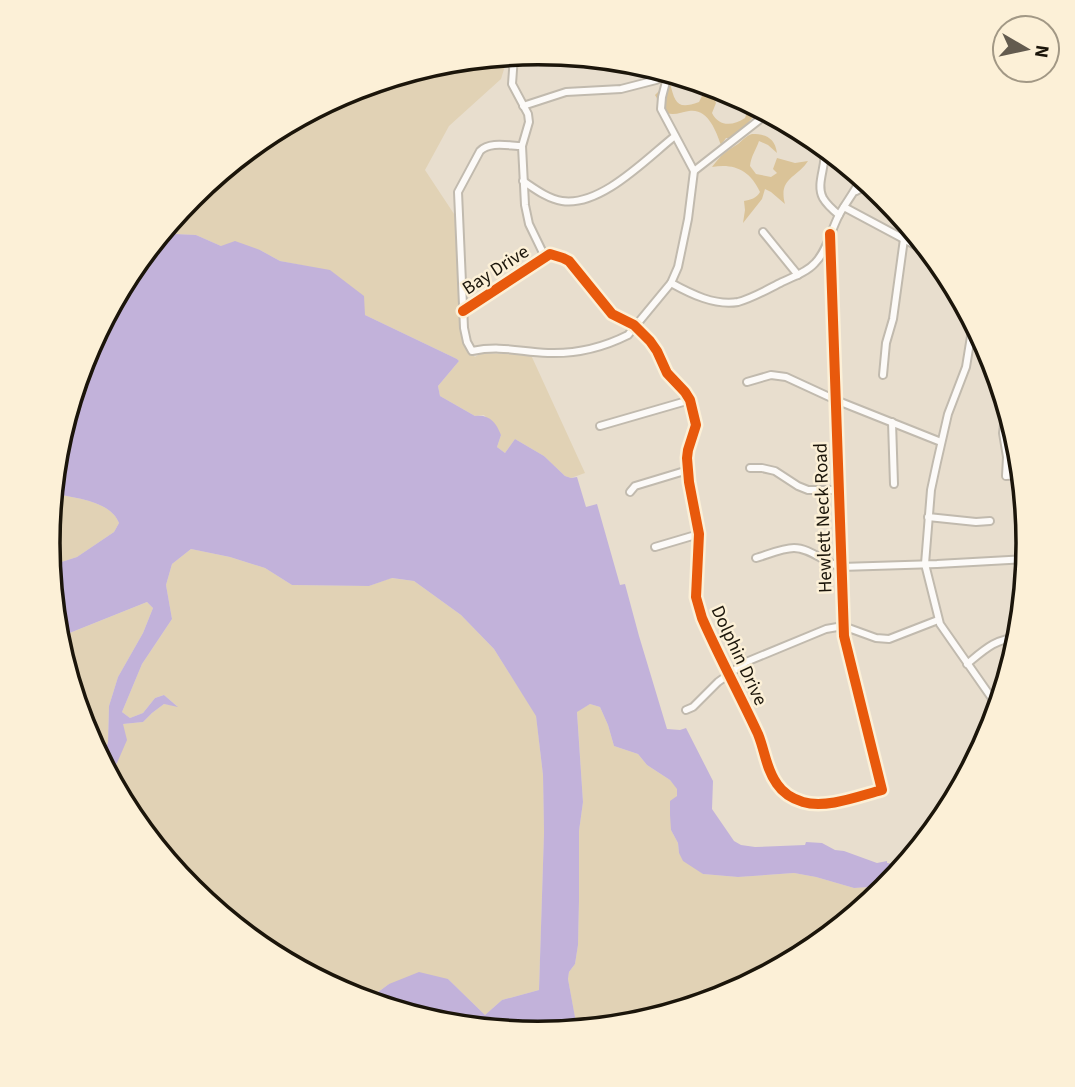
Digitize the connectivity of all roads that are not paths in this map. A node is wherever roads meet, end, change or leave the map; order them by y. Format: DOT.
graph roads {
  1 [pos="513,67"];
  2 [pos="651,80"];
  3 [pos="666,84"];
  4 [pos="523,106"];
  5 [pos="759,120"];
  6 [pos="674,136"];
  7 [pos="522,146"];
  8 [pos="825,162"];
  9 [pos="694,172"];
  10 [pos="523,181"];
  11 [pos="857,188"];
  12 [pos="856,191"];
  13 [pos="844,207"];
  14 [pos="839,215"];
  15 [pos="763,232"];
  16 [pos="830,234"];
  17 [pos="904,239"];
  18 [pos="907,241"];
  19 [pos="545,257"];
  20 [pos="798,275"];
  21 [pos="671,283"];
  22 [pos="463,311"];
  23 [pos="635,327"];
  24 [pos="970,342"];
  25 [pos="883,375"];
  26 [pos="747,382"];
  27 [pos="835,399"];
  28 [pos="690,400"];
  29 [pos="892,422"];
  30 [pos="600,426"];
  31 [pos="942,442"];
  32 [pos="1005,448"];
  33 [pos="750,468"];
  34 [pos="688,470"];
  35 [pos="1010,476"];
  36 [pos="894,484"];
  37 [pos="838,490"];
  38 [pos="630,492"];
  39 [pos="928,517"];
  40 [pos="990,521"];
  41 [pos="699,534"];
  42 [pos="655,547"];
  43 [pos="756,558"];
  44 [pos="1015,559"];
  45 [pos="925,564"];
  46 [pos="841,567"];
  47 [pos="938,620"];
  48 [pos="843,626"];
  49 [pos="1006,639"];
  50 [pos="967,664"];
  51 [pos="729,674"];
  52 [pos="990,696"];
  53 [pos="686,710"];
  54 [pos="875,792"];
  1 -- 4 [label="street"];
  2 -- 4 [label="street"];
  3 -- 6 [label="street"];
  4 -- 7 [label="street"];
  5 -- 9 [label="street"];
  6 -- 9 [label="street"];
  6 -- 10 [label="street"];
  7 -- 10 [label="street"];
  7 -- 22 [label="street"];
  8 -- 14 [label="street"];
  9 -- 21 [label="street"];
  10 -- 19 [label="street"];
  11 -- 12 [label="street"];
  12 -- 13 [label="street"];
  13 -- 14 [label="street"];
  13 -- 17 [label="street"];
  14 -- 16 [label="street"];
  15 -- 20 [label="street"];
  16 -- 20 [label="street"];
  16 -- 27 [label="street, Hewlett Neck Road"];
  17 -- 18 [label="street"];
  17 -- 25 [label="street"];
  19 -- 22 [label="street, Bay Drive"];
  19 -- 23 [label="street"];
  20 -- 21 [label="street"];
  21 -- 23 [label="street"];
  22 -- 23 [label="street"];
  23 -- 28 [label="street"];
  24 -- 31 [label="street"];
  26 -- 27 [label="street"];
  27 -- 29 [label="street"];
  27 -- 37 [label="street, Hewlett Neck Road"];
  28 -- 30 [label="street"];
  28 -- 34 [label="street, Dolphin Drive"];
  29 -- 31 [label="street"];
  29 -- 36 [label="street"];
  31 -- 39 [label="street"];
  32 -- 35 [label="street"];
  33 -- 37 [label="street"];
  34 -- 38 [label="street"];
  34 -- 41 [label="street, Dolphin Drive"];
  37 -- 46 [label="street, Hewlett Neck Road"];
  39 -- 40 [label="street"];
  39 -- 45 [label="street"];
  41 -- 42 [label="street"];
  41 -- 51 [label="street, Dolphin Drive"];
  43 -- 46 [label="street"];
  44 -- 45 [label="street"];
  45 -- 46 [label="street"];
  45 -- 47 [label="street"];
  46 -- 48 [label="street, Hewlett Neck Road"];
  47 -- 48 [label="street"];
  47 -- 50 [label="street"];
  48 -- 51 [label="street"];
  48 -- 54 [label="street, Hewlett Neck Road"];
  49 -- 50 [label="street"];
  50 -- 52 [label="street"];
  51 -- 53 [label="street"];
  51 -- 54 [label="street, Dolphin Drive"];
}
